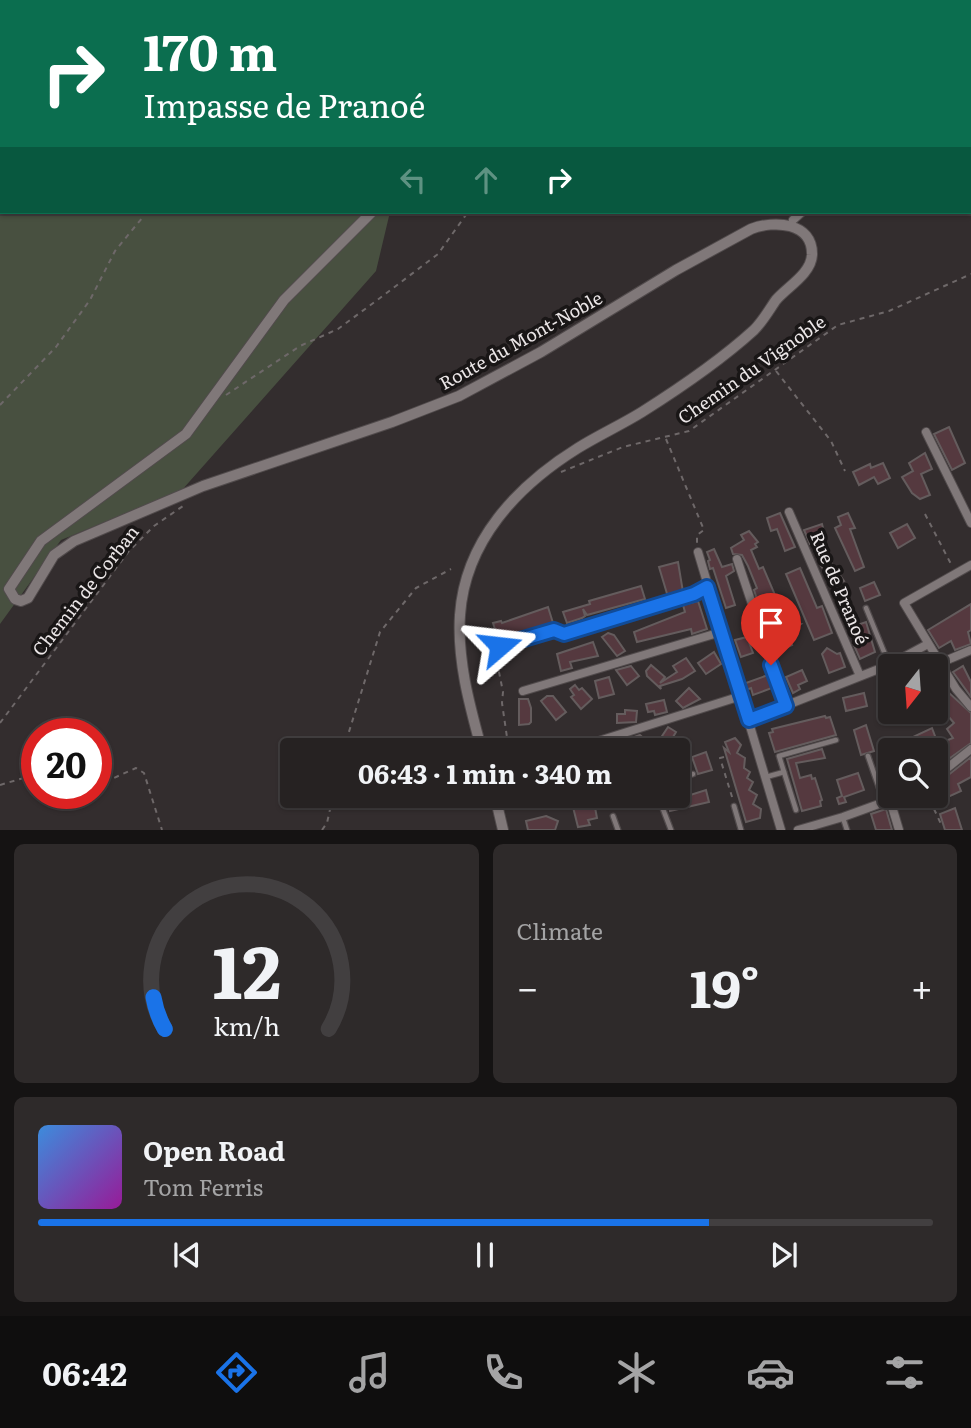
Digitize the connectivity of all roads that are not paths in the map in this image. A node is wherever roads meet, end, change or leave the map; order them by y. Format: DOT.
graph roads {
  1 [pos="370,214"];
  2 [pos="800,214"];
  3 [pos="793,220"];
  4 [pos="926,432"];
  5 [pos="789,512"];
  6 [pos="971,523"];
  7 [pos="698,552"];
  8 [pos="737,559"];
  9 [pos="971,565"];
  10 [pos="707,587"];
  11 [pos="866,608"];
  12 [pos="721,632"];
  13 [pos="928,644"];
  14 [pos="500,646"];
  15 [pos="971,650"];
  16 [pos="885,654"];
  17 [pos="909,654"];
  18 [pos="934,654"];
  19 [pos="948,660"];
  20 [pos="878,669"];
  21 [pos="948,674"];
  22 [pos="860,676"];
  23 [pos="523,691"];
  24 [pos="741,696"];
  25 [pos="786,706"];
  26 [pos="971,707"];
  27 [pos="749,720"];
  28 [pos="479,738"];
  29 [pos="609,738"];
  30 [pos="836,740"];
  31 [pos="971,749"];
  32 [pos="868,756"];
  33 [pos="948,768"];
  34 [pos="784,772"];
  35 [pos="693,774"];
  36 [pos="690,775"];
  37 [pos="766,776"];
  38 [pos="878,780"];
  39 [pos="735,805"];
  40 [pos="878,805"];
  41 [pos="498,808"];
  42 [pos="663,808"];
  43 [pos="890,808"];
  44 [pos="796,810"];
  45 [pos="613,816"];
  46 [pos="843,817"];
  47 [pos="801,829"];
  48 [pos="503,830"];
  49 [pos="618,830"];
  50 [pos="671,830"];
  51 [pos="741,830"];
  52 [pos="782,830"];
  53 [pos="847,830"];
  54 [pos="899,830"];
  1 -- 28 [label="street, Route du Mont-Noble"];
  2 -- 3 [label="street"];
  4 -- 6 [label="street"];
  5 -- 22 [label="street, Rue de Pranoé"];
  7 -- 10 [label="street"];
  8 -- 25 [label="street"];
  9 -- 13 [label="street"];
  10 -- 12 [label="street"];
  10 -- 14 [label="lane"];
  11 -- 16 [label="lane"];
  12 -- 23 [label="street"];
  12 -- 24 [label="street"];
  13 -- 17 [label="street"];
  13 -- 18 [label="street"];
  15 -- 19 [label="street"];
  20 -- 22 [label="street"];
  21 -- 26 [label="street"];
  22 -- 25 [label="street"];
  24 -- 27 [label="street"];
  24 -- 29 [label="street"];
  25 -- 27 [label="street"];
  27 -- 37 [label="street"];
  30 -- 34 [label="lane"];
  31 -- 33 [label="street"];
  32 -- 38 [label="lane"];
  34 -- 37 [label="lane"];
  34 -- 44 [label="lane"];
  35 -- 36 [label="lane"];
  37 -- 52 [label="street"];
  39 -- 51 [label="lane"];
  40 -- 46 [label="street"];
  41 -- 48 [label="street"];
  42 -- 50 [label="lane"];
  43 -- 54 [label="street"];
  45 -- 49 [label="lane"];
  46 -- 47 [label="street"];
  46 -- 53 [label="lane"];
}
